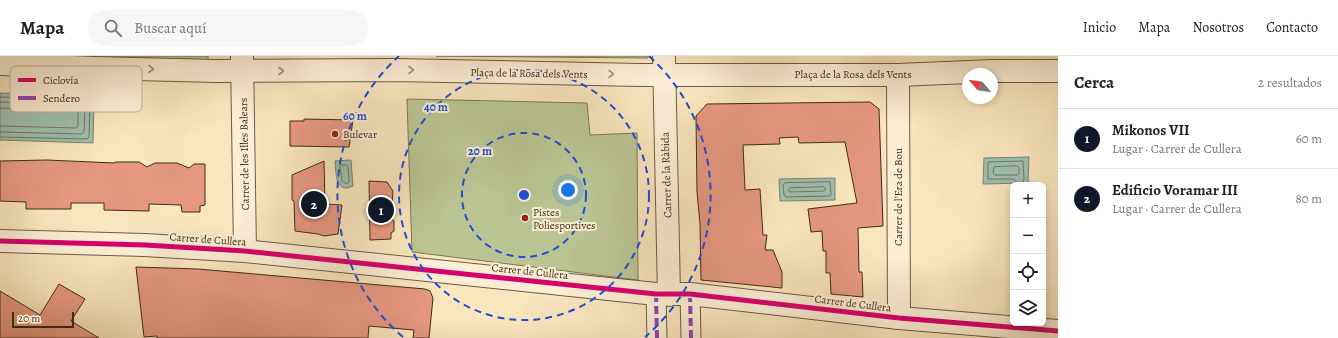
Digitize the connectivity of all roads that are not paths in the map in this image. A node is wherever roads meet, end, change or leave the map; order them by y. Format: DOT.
graph roads {
  1 [pos="242,63"];
  2 [pos="0,64"];
  3 [pos="664,65"];
  4 [pos="47,66"];
  5 [pos="142,66"];
  6 [pos="1058,71"];
  7 [pos="898,75"];
  8 [pos="0,241"];
  9 [pos="245,251"];
  10 [pos="672,294"];
  11 [pos="899,318"];
  12 [pos="1058,331"];
  13 [pos="657,338"];
  14 [pos="691,338"];
  1 -- 3 [label="street, Plaça de la Rosa dels Vents, one-way"];
  5 -- 1 [label="street, Plaça de la Rosa dels Vents, one-way"];
  1 -- 9 [label="street, Carrer de les Illes Balears"];
  2 -- 4 [label="street, Plaça de la Rosa dels Vents, one-way"];
  3 -- 7 [label="street, Plaça de la Rosa dels Vents"];
  3 -- 10 [label="street, Carrer de la Ràbida"];
  6 -- 7 [label="street, Plaça de la Rosa dels Vents"];
  7 -- 11 [label="street, Carrer de l'Era de Bou"];
  8 -- 9 [label="street, Carrer de Cullera"];
  9 -- 10 [label="street, Carrer de Cullera"];
  10 -- 11 [label="street, Carrer de Cullera"];
  10 -- 13 [label="street, Carrer de la Ràbida"];
  10 -- 14 [label="street, Carrer de la Ràbida"];
  11 -- 12 [label="street, Carrer de Cullera"];
}
